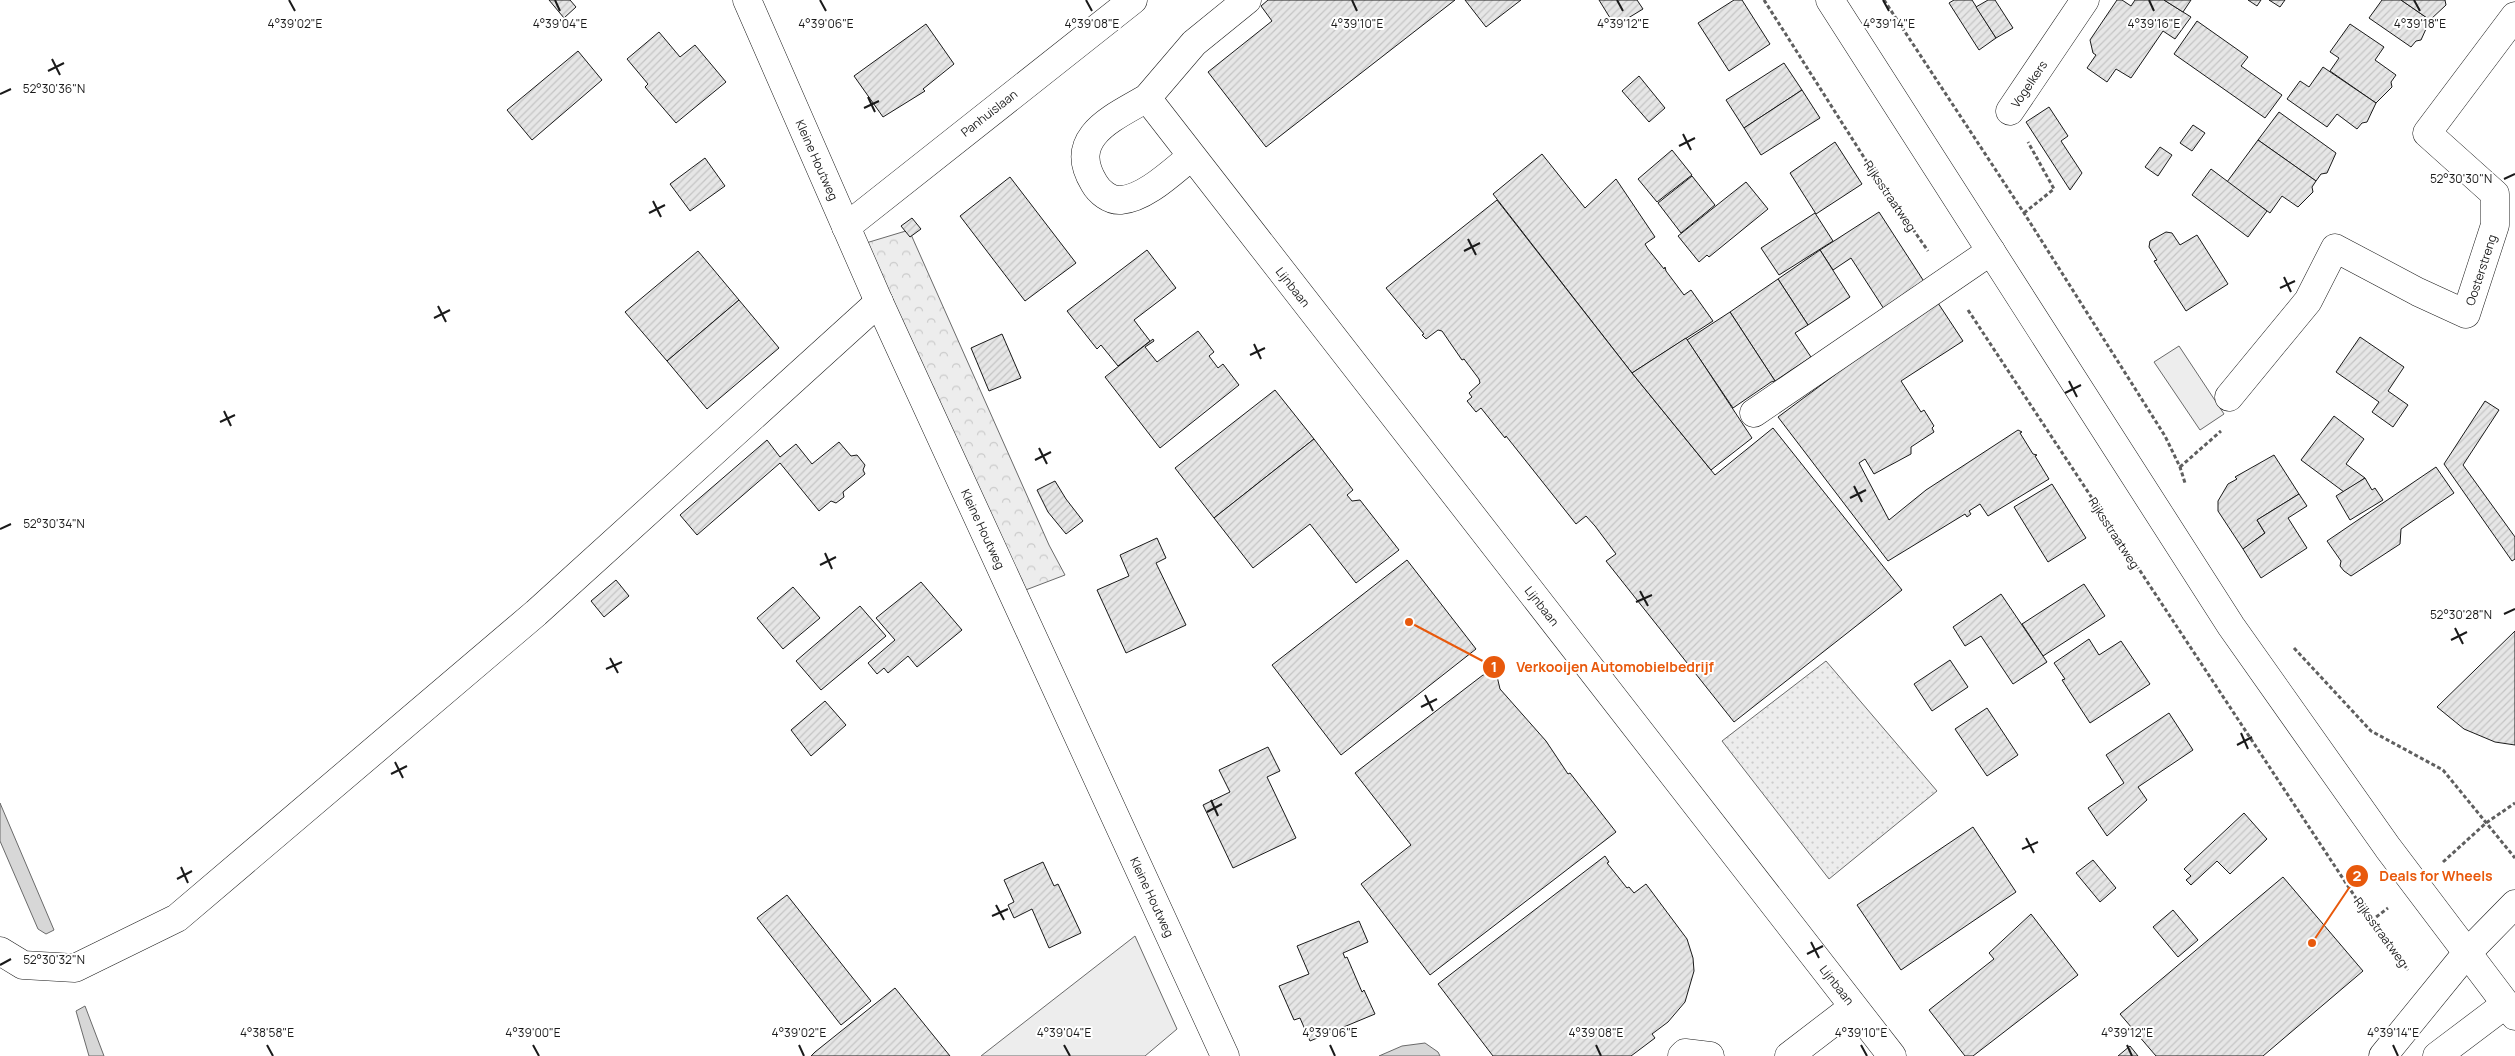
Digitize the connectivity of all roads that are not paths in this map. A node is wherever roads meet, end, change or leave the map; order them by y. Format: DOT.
graph roads {
  1 [pos="747,0"];
  2 [pos="1133,0"];
  3 [pos="1247,0"];
  4 [pos="1830,0"];
  5 [pos="2086,0"];
  6 [pos="2515,16"];
  7 [pos="1147,98"];
  8 [pos="2010,111"];
  9 [pos="1192,156"];
  10 [pos="846,227"];
  11 [pos="1991,250"];
  12 [pos="879,302"];
  13 [pos="2229,397"];
  14 [pos="1754,413"];
  15 [pos="2515,904"];
  16 [pos="0,951"];
  17 [pos="2466,954"];
  18 [pos="2512,1005"];
  19 [pos="1853,1007"];
  20 [pos="1225,1056"];
  21 [pos="1682,1056"];
  22 [pos="1710,1056"];
  23 [pos="1789,1056"];
  24 [pos="1892,1056"];
  25 [pos="2383,1056"];
  26 [pos="2437,1056"];
  1 -- 10 [label="street, Kleine Houtweg"];
  2 -- 10 [label="street, Panhuislaan"];
  3 -- 7 [label="street"];
  4 -- 11 [label="street"];
  5 -- 8 [label="street, Vogelkers"];
  6 -- 13 [label="street, Oosterstreng"];
  7 -- 9 [label="street, Lijnbaan"];
  7 -- 9 [label="street"];
  9 -- 19 [label="street, Lijnbaan"];
  10 -- 12 [label="street, Kleine Houtweg"];
  11 -- 14 [label="street"];
  11 -- 17 [label="street"];
  12 -- 16 [label="street"];
  12 -- 20 [label="street, Kleine Houtweg"];
  15 -- 17 [label="street"];
  17 -- 18 [label="street"];
  17 -- 25 [label="street"];
  18 -- 26 [label="street"];
  19 -- 23 [label="street"];
  19 -- 24 [label="street, Lijnbaan"];
  21 -- 22 [label="street"];
}
